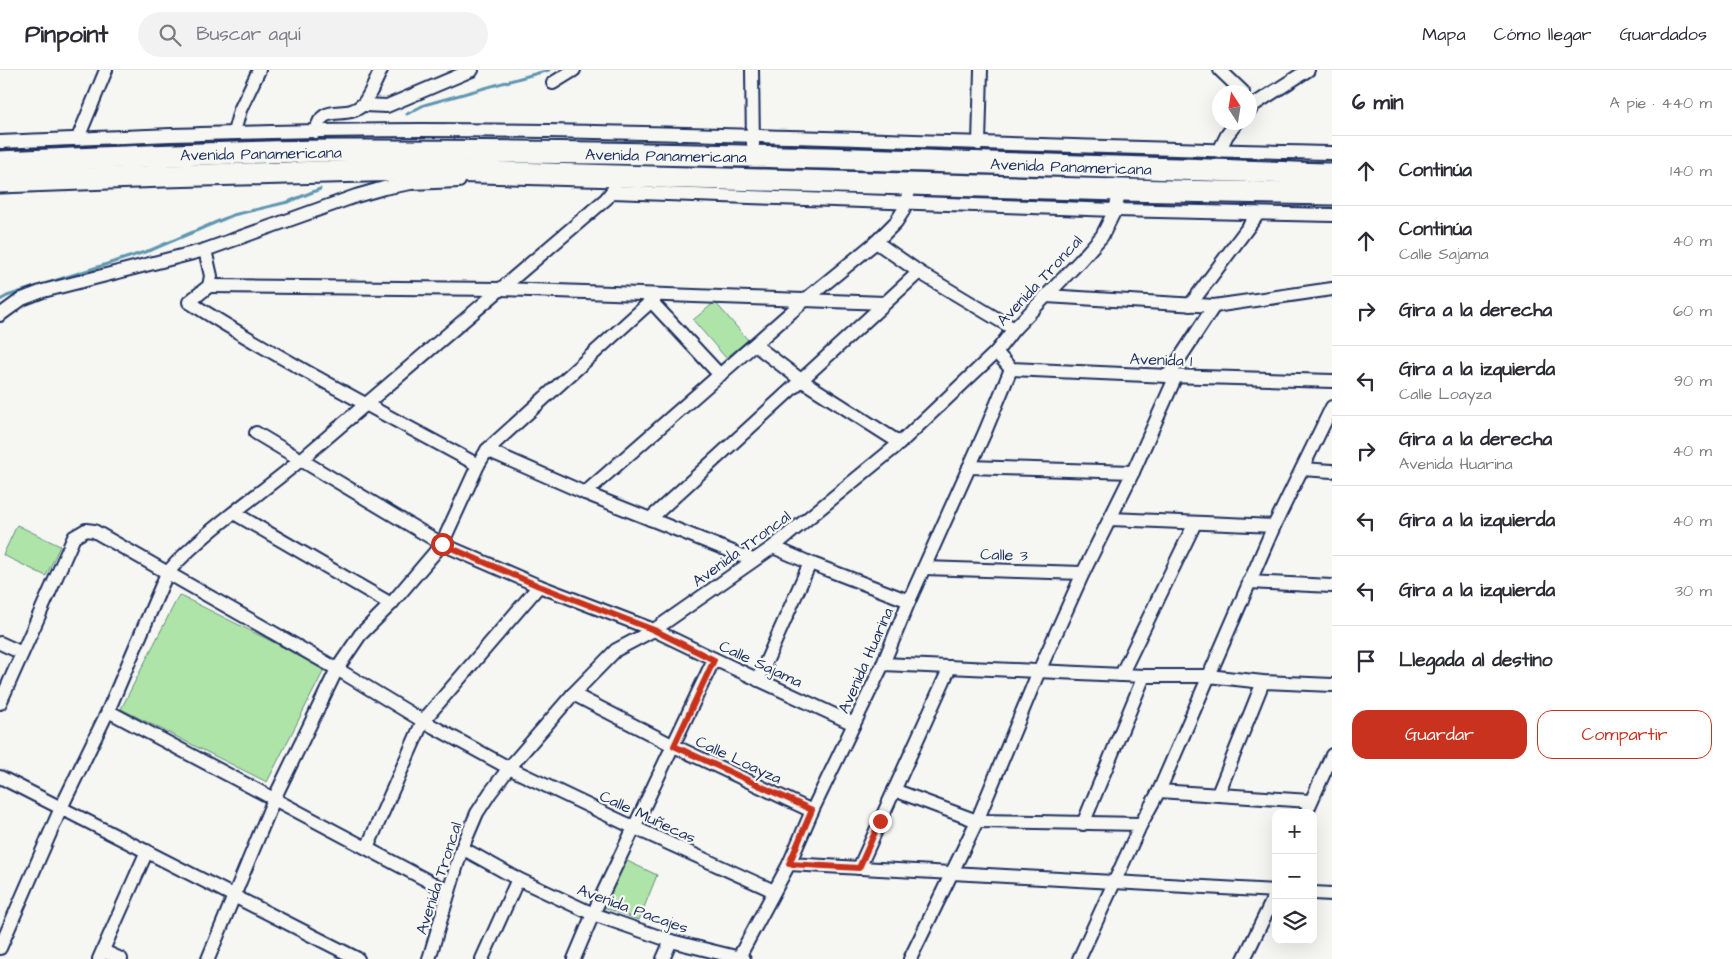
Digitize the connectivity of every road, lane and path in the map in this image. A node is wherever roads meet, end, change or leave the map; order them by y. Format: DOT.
graph roads {
  1 [pos="106,70"];
  2 [pos="259,70"];
  3 [pos="382,70"];
  4 [pos="472,70"];
  5 [pos="574,70"];
  6 [pos="752,70"];
  7 [pos="981,70"];
  8 [pos="1220,70"];
  9 [pos="1308,70"];
  10 [pos="553,83"];
  11 [pos="1236,85"];
  12 [pos="1257,100"];
  13 [pos="363,105"];
  14 [pos="1231,130"];
  15 [pos="234,132"];
  16 [pos="316,132"];
  17 [pos="754,136"];
  18 [pos="78,138"];
  19 [pos="0,142"];
  20 [pos="979,144"];
  21 [pos="1219,151"];
  22 [pos="1332,154"];
  23 [pos="752,157"];
  24 [pos="0,162"];
  25 [pos="492,173"];
  26 [pos="1332,174"];
  27 [pos="0,182"];
  28 [pos="613,184"];
  29 [pos="909,193"];
  30 [pos="1332,194"];
  31 [pos="1118,200"];
  32 [pos="1258,214"];
  33 [pos="1332,215"];
  34 [pos="876,242"];
  35 [pos="204,250"];
  36 [pos="920,272"];
  37 [pos="209,286"];
  38 [pos="501,289"];
  39 [pos="1332,289"];
  40 [pos="1046,296"];
  41 [pos="654,298"];
  42 [pos="805,300"];
  43 [pos="885,303"];
  44 [pos="1190,305"];
  45 [pos="1214,306"];
  46 [pos="0,316"];
  47 [pos="1014,329"];
  48 [pos="755,345"];
  49 [pos="996,352"];
  50 [pos="1011,369"];
  51 [pos="720,375"];
  52 [pos="1172,376"];
  53 [pos="801,380"];
  54 [pos="1332,381"];
  55 [pos="365,404"];
  56 [pos="1332,406"];
  57 [pos="256,433"];
  58 [pos="900,443"];
  59 [pos="487,450"];
  60 [pos="301,459"];
  61 [pos="478,465"];
  62 [pos="969,467"];
  63 [pos="1302,469"];
  64 [pos="1332,471"];
  65 [pos="1133,472"];
  66 [pos="585,493"];
  67 [pos="234,513"];
  68 [pos="650,519"];
  69 [pos="1111,519"];
  70 [pos="1195,522"];
  71 [pos="1274,526"];
  72 [pos="442,544"];
  73 [pos="773,547"];
  74 [pos="753,560"];
  75 [pos="810,563"];
  76 [pos="924,568"];
  77 [pos="167,573"];
  78 [pos="1083,573"];
  79 [pos="1249,582"];
  80 [pos="539,586"];
  81 [pos="1332,586"];
  82 [pos="909,600"];
  83 [pos="391,604"];
  84 [pos="654,630"];
  85 [pos="0,643"];
  86 [pos="22,653"];
  87 [pos="714,660"];
  88 [pos="883,664"];
  89 [pos="950,667"];
  90 [pos="337,669"];
  91 [pos="1039,671"];
  92 [pos="1121,675"];
  93 [pos="1144,676"];
  94 [pos="1208,676"];
  95 [pos="758,680"];
  96 [pos="1263,682"];
  97 [pos="1332,685"];
  98 [pos="573,694"];
  99 [pos="0,703"];
  100 [pos="108,711"];
  101 [pos="423,721"];
  102 [pos="854,724"];
  103 [pos="674,746"];
  104 [pos="1332,755"];
  105 [pos="510,768"];
  106 [pos="0,777"];
  107 [pos="894,790"];
  108 [pos="1159,791"];
  109 [pos="1218,794"];
  110 [pos="274,799"];
  111 [pos="1308,807"];
  112 [pos="61,808"];
  113 [pos="812,810"];
  114 [pos="977,822"];
  115 [pos="1083,824"];
  116 [pos="1140,824"];
  117 [pos="635,828"];
  118 [pos="367,848"];
  119 [pos="462,848"];
  120 [pos="147,851"];
  121 [pos="789,864"];
  122 [pos="859,868"];
  123 [pos="952,874"];
  124 [pos="518,879"];
  125 [pos="1114,883"];
  126 [pos="774,891"];
  127 [pos="449,892"];
  128 [pos="1272,892"];
  129 [pos="1317,893"];
  130 [pos="1332,894"];
  131 [pos="236,896"];
  132 [pos="1273,899"];
  133 [pos="593,914"];
  134 [pos="672,941"];
  135 [pos="0,948"];
  136 [pos="101,955"];
  137 [pos="121,959"];
  138 [pos="208,959"];
  139 [pos="358,959"];
  140 [pos="429,959"];
  141 [pos="482,959"];
  142 [pos="574,959"];
  143 [pos="663,959"];
  144 [pos="738,959"];
  145 [pos="744,959"];
  146 [pos="910,959"];
  147 [pos="1080,959"];
  148 [pos="1244,959"];
  1 -- 18 [label="street"];
  2 -- 15 [label="street"];
  3 -- 13 [label="street"];
  4 -- 13 [label="street"];
  5 -- 10 [label="street"];
  6 -- 17 [label="street"];
  7 -- 20 [label="street"];
  8 -- 11 [label="street"];
  9 -- 12 [label="street"];
  13 -- 16 [label="street"];
  14 -- 21 [label="street"];
  15 -- 16 [label="street, Avenida Panamericana"];
  15 -- 18 [label="street, Avenida Panamericana"];
  16 -- 17 [label="street, Avenida Panamericana"];
  17 -- 20 [label="street, Avenida Panamericana"];
  17 -- 23 [label="street"];
  18 -- 19 [label="street, Avenida Panamericana"];
  20 -- 21 [label="street, Avenida Panamericana"];
  21 -- 22 [label="street, Avenida Panamericana"];
  23 -- 24 [label="highway, Avenida Panamericana"];
  23 -- 26 [label="highway, Avenida Panamericana"];
  25 -- 27 [label="highway, Avenida Panamericana"];
  25 -- 28 [label="highway, Avenida Panamericana"];
  25 -- 35 [label="street, Avenida Panamericana"];
  28 -- 29 [label="highway, Avenida Panamericana"];
  28 -- 38 [label="street"];
  29 -- 31 [label="highway, Avenida Panamericana"];
  29 -- 34 [label="street"];
  30 -- 31 [label="highway, Avenida Panamericana"];
  31 -- 32 [label="street"];
  31 -- 40 [label="street, Avenida Troncal"];
  32 -- 33 [label="street"];
  32 -- 44 [label="street"];
  34 -- 36 [label="street"];
  34 -- 42 [label="street"];
  35 -- 37 [label="street"];
  35 -- 46 [label="street, Avenida Panamericana"];
  36 -- 43 [label="street"];
  36 -- 47 [label="street"];
  37 -- 38 [label="street"];
  37 -- 55 [label="street"];
  38 -- 41 [label="street"];
  38 -- 55 [label="street"];
  39 -- 45 [label="street"];
  40 -- 44 [label="street"];
  40 -- 47 [label="street, Avenida Troncal"];
  41 -- 42 [label="street"];
  41 -- 51 [label="street"];
  41 -- 59 [label="street"];
  42 -- 43 [label="street"];
  42 -- 48 [label="street"];
  43 -- 53 [label="street"];
  44 -- 45 [label="street"];
  45 -- 52 [label="street"];
  47 -- 49 [label="street, Avenida Troncal"];
  48 -- 51 [label="street"];
  48 -- 53 [label="street"];
  49 -- 50 [label="street"];
  49 -- 58 [label="street, Avenida Troncal"];
  50 -- 52 [label="street, Avenida 1"];
  50 -- 62 [label="street, Avenida Huarina"];
  51 -- 66 [label="street"];
  52 -- 54 [label="street, Avenida 1"];
  52 -- 65 [label="street"];
  53 -- 58 [label="street"];
  53 -- 68 [label="street"];
  55 -- 60 [label="street"];
  55 -- 61 [label="street"];
  56 -- 63 [label="street"];
  57 -- 60 [label="street, Calle Sajama"];
  58 -- 73 [label="street, Avenida Troncal"];
  59 -- 61 [label="street"];
  59 -- 66 [label="street"];
  60 -- 67 [label="street"];
  60 -- 72 [label="street, Calle Sajama"];
  61 -- 72 [label="street"];
  62 -- 65 [label="street"];
  62 -- 76 [label="street, Avenida Huarina"];
  63 -- 64 [label="street"];
  63 -- 71 [label="street"];
  65 -- 69 [label="street"];
  66 -- 68 [label="street"];
  67 -- 77 [label="street"];
  67 -- 83 [label="street"];
  68 -- 74 [label="street"];
  69 -- 70 [label="street"];
  69 -- 78 [label="street"];
  70 -- 71 [label="street"];
  70 -- 92 [label="street"];
  71 -- 79 [label="street"];
  72 -- 80 [label="street, Calle Sajama"];
  72 -- 83 [label="street"];
  73 -- 74 [label="street, Avenida Troncal"];
  73 -- 75 [label="street"];
  74 -- 84 [label="street, Avenida Troncal"];
  75 -- 82 [label="street"];
  75 -- 95 [label="street"];
  76 -- 78 [label="street, Calle 3"];
  76 -- 82 [label="street, Avenida Huarina"];
  77 -- 86 [label="street, Calle Muñecas"];
  77 -- 90 [label="street, Calle Muñecas"];
  77 -- 100 [label="street"];
  78 -- 91 [label="street"];
  79 -- 81 [label="street"];
  79 -- 94 [label="street"];
  80 -- 84 [label="street, Calle Sajama"];
  80 -- 101 [label="street"];
  82 -- 88 [label="street, Avenida Huarina"];
  83 -- 90 [label="street"];
  84 -- 87 [label="street, Calle Sajama"];
  84 -- 98 [label="street, Avenida Troncal"];
  85 -- 86 [label="street"];
  86 -- 99 [label="street"];
  87 -- 95 [label="street, Calle Sajama"];
  87 -- 103 [label="street"];
  88 -- 89 [label="street"];
  88 -- 102 [label="street, Avenida Huarina"];
  89 -- 91 [label="street"];
  89 -- 107 [label="street"];
  90 -- 101 [label="street, Calle Muñecas"];
  90 -- 110 [label="street"];
  91 -- 92 [label="street"];
  91 -- 114 [label="street"];
  92 -- 93 [label="street"];
  93 -- 94 [label="street"];
  93 -- 115 [label="street"];
  94 -- 96 [label="street"];
  94 -- 108 [label="street"];
  95 -- 102 [label="street, Calle Sajama"];
  96 -- 97 [label="street"];
  96 -- 109 [label="street"];
  98 -- 103 [label="street, Calle Loayza"];
  98 -- 105 [label="street, Avenida Troncal"];
  100 -- 110 [label="street"];
  100 -- 112 [label="street"];
  101 -- 105 [label="street, Calle Muñecas"];
  101 -- 118 [label="street"];
  102 -- 113 [label="street, Avenida Huarina"];
  103 -- 113 [label="street, Calle Loayza"];
  103 -- 117 [label="street"];
  104 -- 111 [label="street"];
  105 -- 117 [label="street, Calle Muñecas"];
  105 -- 119 [label="street, Avenida Troncal"];
  106 -- 112 [label="street"];
  107 -- 114 [label="street"];
  107 -- 122 [label="street"];
  108 -- 109 [label="street"];
  108 -- 116 [label="street"];
  109 -- 111 [label="street"];
  110 -- 118 [label="street"];
  110 -- 131 [label="street"];
  112 -- 120 [label="street"];
  112 -- 135 [label="street"];
  113 -- 121 [label="street, Avenida Huarina"];
  114 -- 115 [label="street"];
  114 -- 123 [label="street"];
  115 -- 116 [label="street"];
  116 -- 125 [label="street"];
  117 -- 126 [label="street, Calle Muñecas"];
  117 -- 133 [label="street"];
  118 -- 127 [label="street"];
  119 -- 124 [label="street, Avenida Pacajes"];
  119 -- 127 [label="street, Avenida Troncal"];
  120 -- 131 [label="street"];
  120 -- 136 [label="street"];
  121 -- 122 [label="street"];
  121 -- 126 [label="street, Avenida Huarina"];
  122 -- 123 [label="street"];
  123 -- 125 [label="street"];
  123 -- 146 [label="street"];
  124 -- 133 [label="street, Avenida Pacajes"];
  124 -- 141 [label="street"];
  125 -- 128 [label="street"];
  125 -- 147 [label="street"];
  126 -- 144 [label="street, Avenida Huarina"];
  127 -- 140 [label="street, Avenida Troncal"];
  129 -- 130 [label="street"];
  131 -- 138 [label="street"];
  131 -- 139 [label="street"];
  132 -- 148 [label="street"];
  133 -- 134 [label="street, Avenida Pacajes"];
  133 -- 142 [label="street"];
  134 -- 143 [label="street"];
  134 -- 144 [label="street, Avenida Pacajes"];
  136 -- 137 [label="street"];
  144 -- 145 [label="street, Avenida Pacajes"];
}
